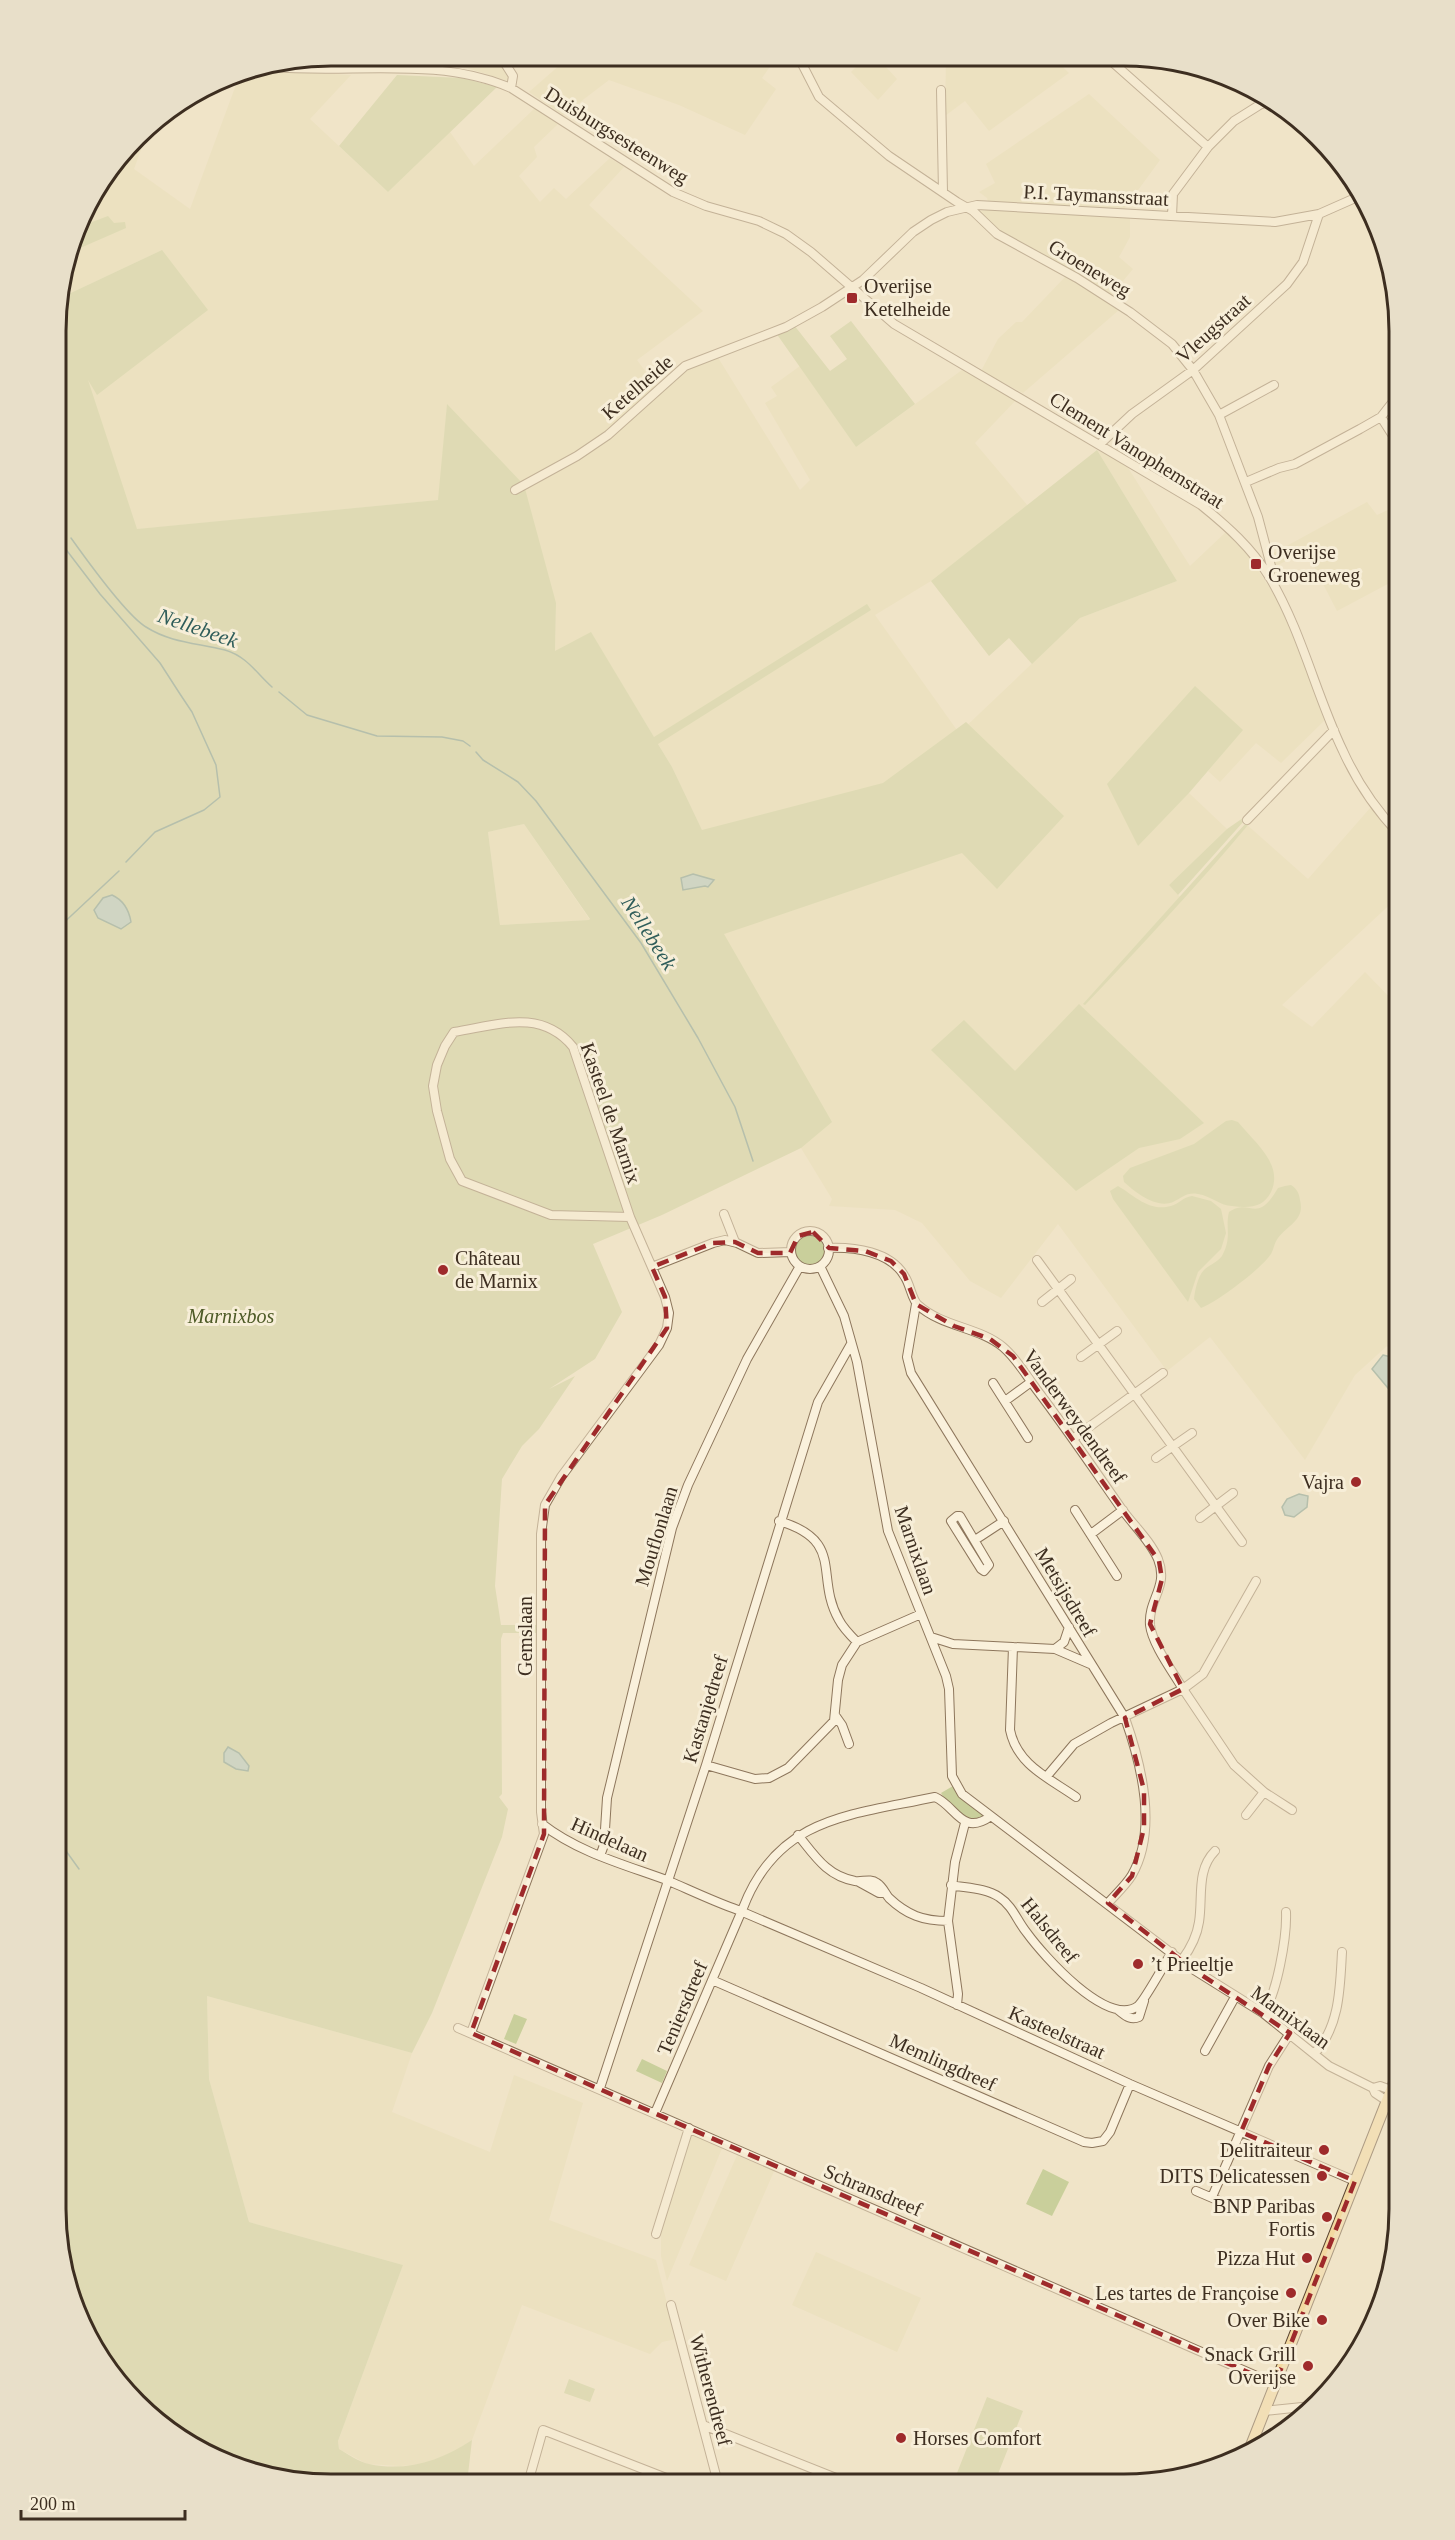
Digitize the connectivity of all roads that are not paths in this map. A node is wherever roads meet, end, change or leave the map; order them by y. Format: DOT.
graph roads {
  1 [pos="507,66"];
  2 [pos="803,66"];
  3 [pos="1117,66"];
  4 [pos="302,68"];
  5 [pos="511,88"];
  6 [pos="941,90"];
  7 [pos="1262,104"];
  8 [pos="1208,147"];
  9 [pos="943,192"];
  10 [pos="1354,198"];
  11 [pos="965,207"];
  12 [pos="1318,214"];
  13 [pos="1172,216"];
  14 [pos="851,288"];
  15 [pos="1193,370"];
  16 [pos="1274,385"];
  17 [pos="1389,408"];
  18 [pos="1219,415"];
  19 [pos="1382,417"];
  20 [pos="1389,429"];
  21 [pos="1100,444"];
  22 [pos="1246,482"];
  23 [pos="515,490"];
  24 [pos="1269,577"];
  25 [pos="1334,730"];
  26 [pos="1247,820"];
  27 [pos="1389,821"];
  28 [pos="724,1214"];
  29 [pos="630,1217"];
  30 [pos="735,1242"];
  31 [pos="828,1248"];
  32 [pos="791,1252"];
  33 [pos="1037,1260"];
  34 [pos="800,1266"];
  35 [pos="820,1266"];
  36 [pos="652,1268"];
  37 [pos="1071,1279"];
  38 [pos="1059,1289"];
  39 [pos="1042,1302"];
  40 [pos="916,1304"];
  41 [pos="1117,1331"];
  42 [pos="851,1344"];
  43 [pos="1099,1344"];
  44 [pos="1081,1357"];
  45 [pos="1163,1373"];
  46 [pos="1031,1382"];
  47 [pos="993,1383"];
  48 [pos="1135,1393"];
  49 [pos="1005,1401"];
  50 [pos="1192,1432"];
  51 [pos="1028,1438"];
  52 [pos="1074,1438"];
  53 [pos="1173,1446"];
  54 [pos="1156,1458"];
  55 [pos="1233,1493"];
  56 [pos="1216,1506"];
  57 [pos="1076,1510"];
  58 [pos="1123,1510"];
  59 [pos="1200,1518"];
  60 [pos="779,1521"];
  61 [pos="1004,1521"];
  62 [pos="1091,1534"];
  63 [pos="975,1540"];
  64 [pos="1242,1542"];
  65 [pos="1117,1576"];
  66 [pos="1256,1581"];
  67 [pos="921,1614"];
  68 [pos="1068,1627"];
  69 [pos="931,1637"];
  70 [pos="857,1642"];
  71 [pos="953,1644"];
  72 [pos="1013,1647"];
  73 [pos="1055,1649"];
  74 [pos="938,1656"];
  75 [pos="1090,1664"];
  76 [pos="1183,1689"];
  77 [pos="835,1715"];
  78 [pos="1125,1718"];
  79 [pos="849,1744"];
  80 [pos="706,1765"];
  81 [pos="1047,1776"];
  82 [pos="1264,1792"];
  83 [pos="1076,1797"];
  84 [pos="1292,1810"];
  85 [pos="1246,1815"];
  86 [pos="991,1816"];
  87 [pos="965,1822"];
  88 [pos="542,1824"];
  89 [pos="798,1835"];
  90 [pos="1215,1851"];
  91 [pos="600,1856"];
  92 [pos="667,1881"];
  93 [pos="951,1885"];
  94 [pos="1108,1903"];
  95 [pos="742,1912"];
  96 [pos="1286,1912"];
  97 [pos="948,1921"];
  98 [pos="1172,1952"];
  99 [pos="1342,1952"];
  100 [pos="1182,1960"];
  101 [pos="712,1980"];
  102 [pos="1235,1997"];
  103 [pos="957,2005"];
  104 [pos="1263,2013"];
  105 [pos="458,2028"];
  106 [pos="471,2033"];
  107 [pos="1290,2033"];
  108 [pos="1205,2051"];
  109 [pos="1315,2053"];
  110 [pos="1130,2084"];
  111 [pos="600,2088"];
  112 [pos="1389,2096"];
  113 [pos="655,2113"];
  114 [pos="689,2128"];
  115 [pos="1242,2132"];
  116 [pos="1355,2181"];
  117 [pos="1196,2191"];
  118 [pos="1212,2197"];
  119 [pos="1231,2206"];
  120 [pos="656,2234"];
  121 [pos="671,2305"];
  122 [pos="1275,2384"];
  123 [pos="1300,2407"];
  124 [pos="1264,2411"];
  125 [pos="703,2425"];
  126 [pos="1252,2441"];
  127 [pos="531,2474"];
  128 [pos="656,2474"];
  129 [pos="716,2474"];
  130 [pos="826,2474"];
  1 -- 5 [label="street"];
  2 -- 9 [label="street, Groeneweg"];
  3 -- 8 [label="street"];
  4 -- 5 [label="street, Duisburgsesteenweg"];
  5 -- 14 [label="street, Duisburgsesteenweg"];
  6 -- 9 [label="street"];
  7 -- 8 [label="street"];
  8 -- 13 [label="street"];
  9 -- 11 [label="street, Groeneweg"];
  10 -- 12 [label="street, P.I. Taymansstraat"];
  11 -- 13 [label="street, P.I. Taymansstraat"];
  11 -- 14 [label="street, P.I. Taymansstraat"];
  11 -- 15 [label="street, Groeneweg"];
  12 -- 13 [label="street, P.I. Taymansstraat"];
  12 -- 15 [label="street, Vleugstraat"];
  14 -- 21 [label="street, Clement Vanophemstraat"];
  14 -- 23 [label="street, Ketelheide"];
  15 -- 18 [label="street, Groeneweg"];
  15 -- 21 [label="street, Vleugstraat"];
  16 -- 18 [label="street"];
  17 -- 19 [label="street"];
  18 -- 22 [label="street, Groeneweg"];
  19 -- 20 [label="street"];
  19 -- 22 [label="street"];
  21 -- 24 [label="street, Clement Vanophemstraat"];
  22 -- 24 [label="street, Groeneweg"];
  24 -- 25 [label="street, Clement Vanophemstraat"];
  25 -- 26 [label="street"];
  25 -- 27 [label="street, Clement Vanophemstraat"];
  28 -- 30 [label="street"];
  29 -- 29 [label="street, Kasteel de Marnix"];
  29 -- 36 [label="street, Kasteel de Marnix"];
  30 -- 32 [label="street"];
  30 -- 36 [label="street"];
  31 -- 32 [label="street"];
  31 -- 35 [label="street"];
  31 -- 40 [label="street"];
  32 -- 34 [label="street"];
  33 -- 38 [label="street"];
  34 -- 35 [label="street"];
  34 -- 91 [label="street, Mouflonlaan"];
  35 -- 42 [label="street, Marnixlaan"];
  36 -- 88 [label="street, Gemslaan"];
  37 -- 38 [label="street"];
  38 -- 39 [label="street"];
  38 -- 43 [label="street"];
  40 -- 46 [label="street, Vanderweydendreef"];
  40 -- 61 [label="street, Metsijsdreef"];
  41 -- 43 [label="street"];
  42 -- 60 [label="street, Kastanjedreef"];
  42 -- 67 [label="street, Marnixlaan"];
  43 -- 44 [label="street"];
  43 -- 48 [label="street"];
  45 -- 48 [label="street"];
  46 -- 49 [label="street"];
  46 -- 52 [label="street, Vanderweydendreef"];
  47 -- 49 [label="street"];
  48 -- 52 [label="street"];
  48 -- 53 [label="street"];
  49 -- 51 [label="street"];
  50 -- 53 [label="street"];
  52 -- 58 [label="street, Vanderweydendreef"];
  53 -- 54 [label="street"];
  53 -- 56 [label="street"];
  55 -- 56 [label="street"];
  56 -- 59 [label="street"];
  56 -- 64 [label="street"];
  57 -- 62 [label="street"];
  58 -- 62 [label="street"];
  58 -- 76 [label="street, Vanderweydendreef"];
  60 -- 70 [label="street"];
  60 -- 80 [label="street, Kastanjedreef"];
  61 -- 63 [label="street"];
  61 -- 68 [label="street, Metsijsdreef"];
  62 -- 65 [label="street"];
  63 -- 63 [label="street"];
  66 -- 76 [label="street"];
  67 -- 69 [label="street, Marnixlaan"];
  67 -- 70 [label="street"];
  68 -- 73 [label="street"];
  68 -- 75 [label="street, Metsijsdreef"];
  69 -- 71 [label="street"];
  69 -- 74 [label="street, Marnixlaan"];
  70 -- 77 [label="street"];
  71 -- 72 [label="street"];
  71 -- 74 [label="street"];
  72 -- 73 [label="street"];
  72 -- 81 [label="street"];
  73 -- 75 [label="street"];
  74 -- 86 [label="street, Marnixlaan"];
  75 -- 78 [label="street, Metsijsdreef"];
  76 -- 78 [label="street"];
  76 -- 82 [label="street, Vanderweydendreef"];
  77 -- 79 [label="street"];
  77 -- 80 [label="street"];
  78 -- 81 [label="street"];
  78 -- 94 [label="street, Metsijsdreef"];
  80 -- 92 [label="street, Kastanjedreef"];
  81 -- 83 [label="street"];
  82 -- 84 [label="street, Vanderweydendreef"];
  82 -- 85 [label="street"];
  86 -- 87 [label="street"];
  86 -- 94 [label="street, Marnixlaan"];
  87 -- 89 [label="street, Teniersdreef"];
  87 -- 93 [label="street"];
  88 -- 91 [label="street, Hindelaan"];
  88 -- 106 [label="street, Gemslaan"];
  89 -- 95 [label="street, Teniersdreef"];
  89 -- 97 [label="street"];
  90 -- 100 [label="street"];
  91 -- 92 [label="street, Hindelaan"];
  92 -- 95 [label="street, Kasteelstraat"];
  92 -- 111 [label="street, Kastanjedreef"];
  93 -- 97 [label="street"];
  93 -- 98 [label="street, Halsdreef"];
  94 -- 98 [label="street, Marnixlaan"];
  95 -- 101 [label="street, Teniersdreef"];
  95 -- 103 [label="street, Kasteelstraat"];
  96 -- 104 [label="street"];
  97 -- 103 [label="street"];
  98 -- 100 [label="street, Marnixlaan"];
  99 -- 109 [label="street"];
  100 -- 102 [label="street, Marnixlaan"];
  101 -- 110 [label="street, Memlingdreef"];
  101 -- 113 [label="street, Teniersdreef"];
  102 -- 104 [label="street, Marnixlaan"];
  102 -- 108 [label="street"];
  103 -- 110 [label="street, Kasteelstraat"];
  104 -- 107 [label="street, Marnixlaan"];
  105 -- 106 [label="street, Schransdreef"];
  106 -- 111 [label="street, Schransdreef"];
  107 -- 109 [label="street, Marnixlaan"];
  107 -- 115 [label="street"];
  109 -- 112 [label="street, Marnixlaan"];
  110 -- 115 [label="street, Kasteelstraat"];
  111 -- 113 [label="street, Schransdreef"];
  112 -- 116 [label="main road"];
  113 -- 114 [label="street, Schransdreef"];
  114 -- 120 [label="street"];
  114 -- 122 [label="street, Schransdreef"];
  115 -- 116 [label="street, Kasteelstraat"];
  115 -- 118 [label="street"];
  116 -- 122 [label="main road"];
  117 -- 118 [label="street"];
  118 -- 119 [label="street"];
  121 -- 125 [label="street, Witherendreef"];
  122 -- 124 [label="main road"];
  123 -- 124 [label="street"];
  124 -- 126 [label="main road"];
  125 -- 129 [label="street, Witherendreef"];
  125 -- 130 [label="street"];
  127 -- 128 [label="street"];
}
